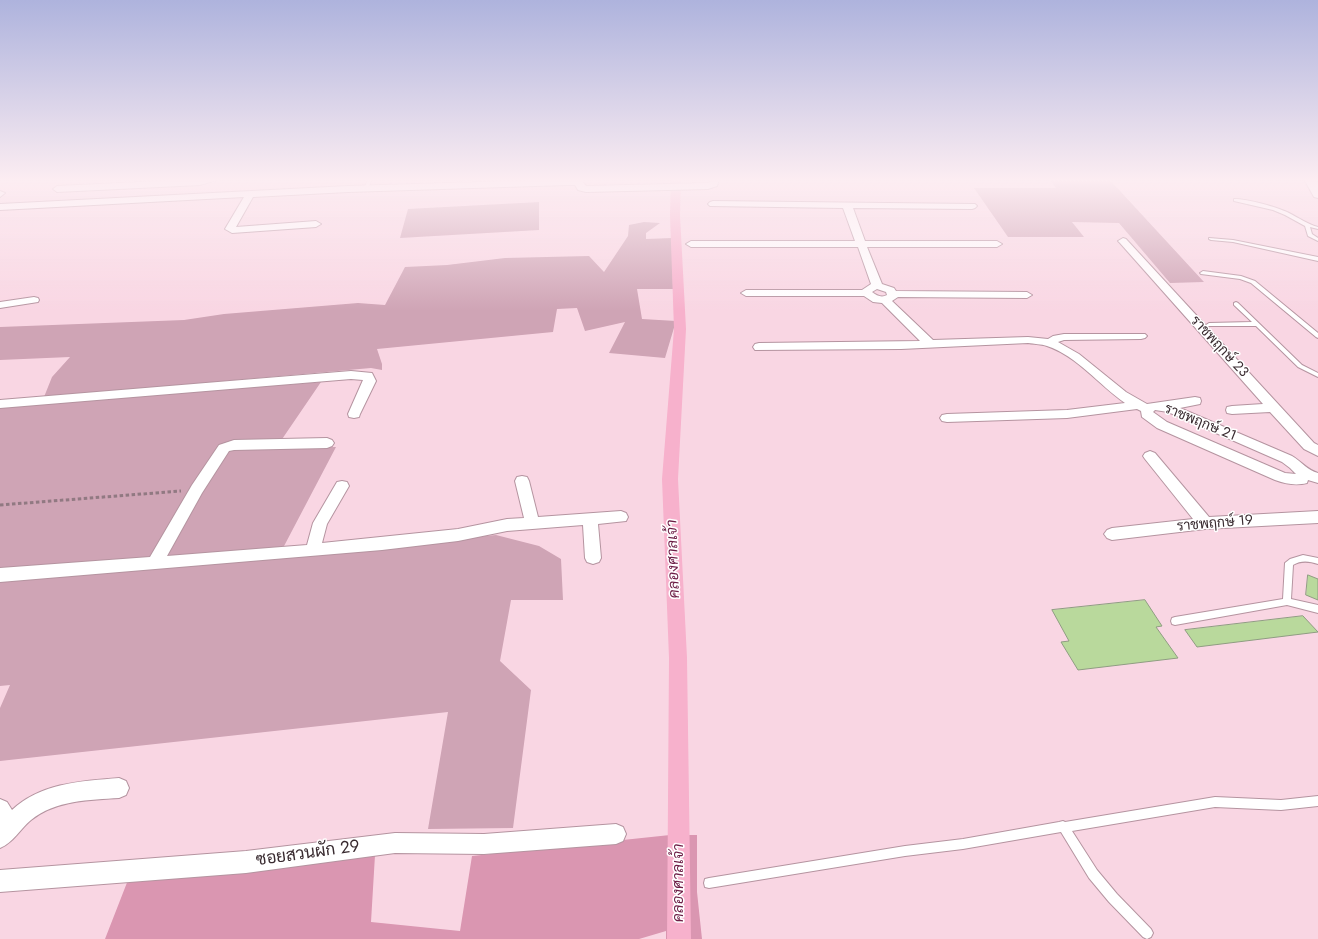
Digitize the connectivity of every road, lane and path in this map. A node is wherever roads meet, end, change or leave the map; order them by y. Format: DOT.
graph roads {
  1 [pos="233,223"];
  2 [pos="853,223"];
  3 [pos="1302,223"];
  4 [pos="316,224"];
  5 [pos="1307,226"];
  6 [pos="1318,228"];
  7 [pos="1211,239"];
  8 [pos="1318,240"];
  9 [pos="1123,241"];
  10 [pos="691,244"];
  11 [pos="861,244"];
  12 [pos="997,244"];
  13 [pos="1318,259"];
  14 [pos="1203,273"];
  15 [pos="877,286"];
  16 [pos="746,293"];
  17 [pos="867,293"];
  18 [pos="1027,295"];
  19 [pos="889,297"];
  20 [pos="34,300"];
  21 [pos="1236,304"];
  22 [pos="0,305"];
  23 [pos="1257,324"];
  24 [pos="1209,325"];
  25 [pos="1141,336"];
  26 [pos="1318,336"];
  27 [pos="1049,343"];
  28 [pos="930,344"];
  29 [pos="759,346"];
  30 [pos="1318,376"];
  31 [pos="1195,401"];
  32 [pos="0,404"];
  33 [pos="1163,406"];
  34 [pos="1143,407"];
  35 [pos="1274,407"];
  36 [pos="1232,410"];
  37 [pos="354,414"];
  38 [pos="947,418"];
  39 [pos="327,443"];
  40 [pos="1318,451"];
  41 [pos="1150,456"];
  42 [pos="1304,474"];
  43 [pos="1318,478"];
  44 [pos="522,481"];
  45 [pos="342,486"];
  46 [pos="197,489"];
  47 [pos="0,505"];
  48 [pos="621,516"];
  49 [pos="1318,517"];
  50 [pos="590,519"];
  51 [pos="1205,523"];
  52 [pos="533,524"];
  53 [pos="1112,534"];
  54 [pos="312,549"];
  55 [pos="594,558"];
  56 [pos="1318,561"];
  57 [pos="155,564"];
  58 [pos="0,575"];
  59 [pos="1287,602"];
  60 [pos="1318,609"];
  61 [pos="1175,620"];
  62 [pos="119,788"];
  63 [pos="1318,801"];
  64 [pos="0,809"];
  65 [pos="1063,826"];
  66 [pos="3,833"];
  67 [pos="616,834"];
  68 [pos="0,882"];
  69 [pos="709,883"];
  70 [pos="1147,933"];
  1 -- 4 [label="street"];
  2 -- 11 [label="street"];
  3 -- 5 [label="lane"];
  5 -- 6 [label="lane"];
  5 -- 8 [label="lane"];
  7 -- 13 [label="lane"];
  9 -- 35 [label="street, ราชพฤกษ์ 23"];
  10 -- 11 [label="street"];
  11 -- 12 [label="street"];
  11 -- 15 [label="street"];
  14 -- 26 [label="lane"];
  15 -- 17 [label="street"];
  15 -- 19 [label="street"];
  16 -- 17 [label="street"];
  17 -- 19 [label="street"];
  18 -- 19 [label="street"];
  19 -- 28 [label="street"];
  20 -- 22 [label="street"];
  21 -- 23 [label="lane"];
  23 -- 24 [label="lane"];
  23 -- 30 [label="lane"];
  25 -- 27 [label="street"];
  27 -- 28 [label="street"];
  27 -- 34 [label="street"];
  28 -- 29 [label="street"];
  31 -- 33 [label="street"];
  32 -- 37 [label="street"];
  33 -- 34 [label="street, ราชพฤกษ์ 21"];
  33 -- 42 [label="street, ราชพฤกษ์ 21"];
  34 -- 38 [label="street"];
  34 -- 42 [label="street, ราชพฤกษ์ 21"];
  35 -- 36 [label="street"];
  35 -- 40 [label="street, ราชพฤกษ์ 23"];
  39 -- 46 [label="street"];
  41 -- 51 [label="street"];
  42 -- 43 [label="street, ราชพฤกษ์ 21"];
  44 -- 52 [label="street"];
  45 -- 54 [label="street"];
  46 -- 47 [label="path"];
  46 -- 57 [label="street"];
  48 -- 50 [label="street"];
  49 -- 51 [label="street, ราชพฤกษ์ 19"];
  50 -- 52 [label="street"];
  50 -- 55 [label="street"];
  51 -- 53 [label="street, ราชพฤกษ์ 19"];
  52 -- 54 [label="street"];
  54 -- 57 [label="street"];
  56 -- 59 [label="lane"];
  57 -- 58 [label="street"];
  59 -- 60 [label="lane"];
  59 -- 61 [label="lane"];
  62 -- 66 [label="street"];
  63 -- 65 [label="lane"];
  64 -- 66 [label="street"];
  65 -- 69 [label="lane"];
  65 -- 70 [label="lane"];
  67 -- 68 [label="street, ซอยสวนผัก 29"];
}
